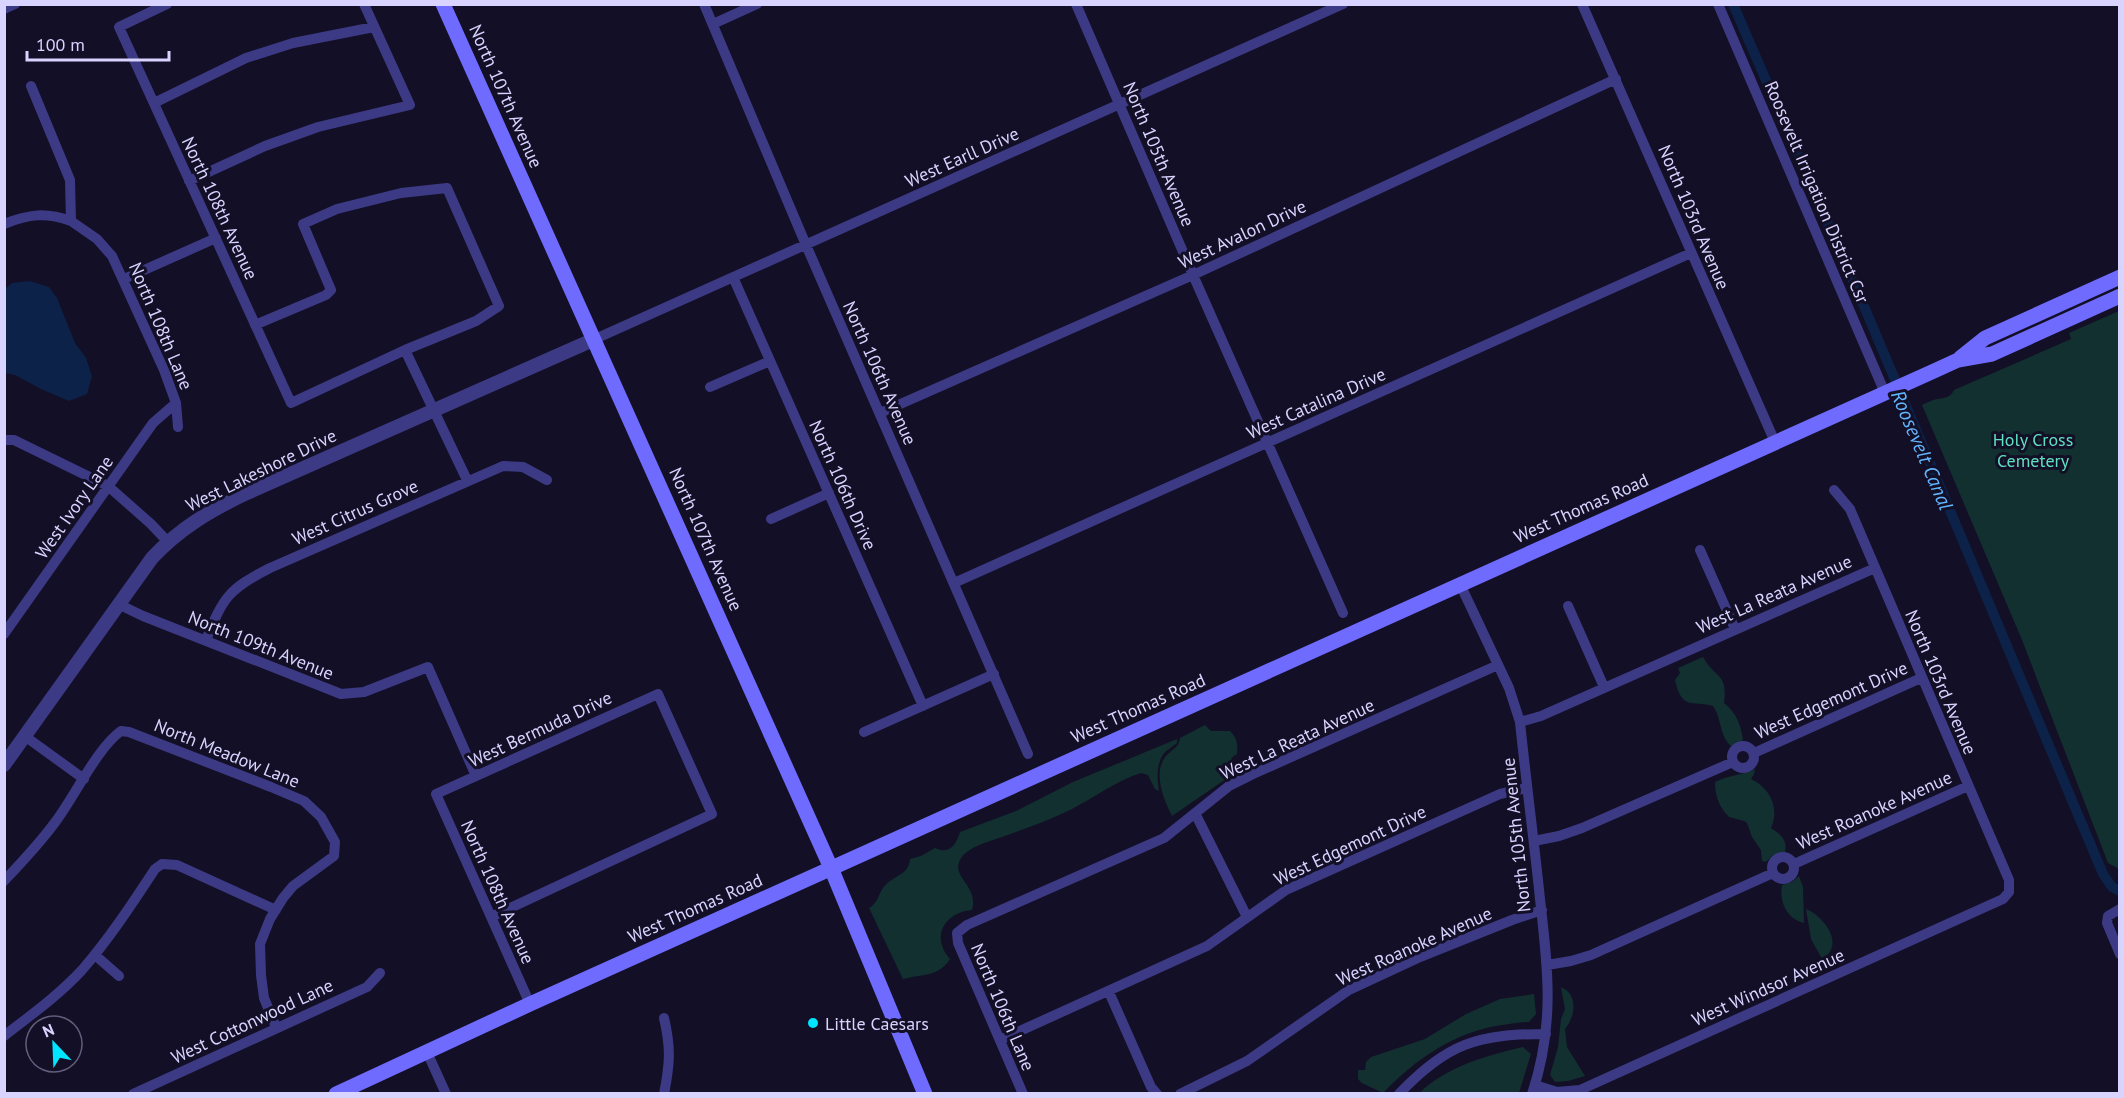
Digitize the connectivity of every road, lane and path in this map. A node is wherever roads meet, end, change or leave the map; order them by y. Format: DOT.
graph roads {
  1 [pos="15,4"];
  2 [pos="167,4"];
  3 [pos="364,4"];
  4 [pos="443,4"];
  5 [pos="704,4"];
  6 [pos="757,4"];
  7 [pos="1076,4"];
  8 [pos="1343,4"];
  9 [pos="1582,4"];
  10 [pos="1718,4"];
  11 [pos="4,9"];
  12 [pos="713,24"];
  13 [pos="374,27"];
  14 [pos="1616,79"];
  15 [pos="31,86"];
  16 [pos="154,103"];
  17 [pos="1120,104"];
  18 [pos="189,181"];
  19 [pos="71,221"];
  20 [pos="4,224"];
  21 [pos="216,238"];
  22 [pos="806,245"];
  23 [pos="1691,253"];
  24 [pos="1193,275"];
  25 [pos="733,277"];
  26 [pos="2120,277"];
  27 [pos="124,279"];
  28 [pos="2120,296"];
  29 [pos="255,325"];
  30 [pos="595,339"];
  31 [pos="405,350"];
  32 [pos="770,360"];
  33 [pos="1958,360"];
  34 [pos="710,387"];
  35 [pos="1885,393"];
  36 [pos="176,403"];
  37 [pos="434,409"];
  38 [pos="880,413"];
  39 [pos="178,427"];
  40 [pos="4,440"];
  41 [pos="1268,442"];
  42 [pos="1775,442"];
  43 [pos="467,480"];
  44 [pos="547,480"];
  45 [pos="108,486"];
  46 [pos="1834,490"];
  47 [pos="829,493"];
  48 [pos="771,519"];
  49 [pos="168,542"];
  50 [pos="1700,550"];
  51 [pos="1875,568"];
  52 [pos="954,583"];
  53 [pos="1460,584"];
  54 [pos="118,604"];
  55 [pos="1568,606"];
  56 [pos="1343,613"];
  57 [pos="1735,629"];
  58 [pos="4,634"];
  59 [pos="206,640"];
  60 [pos="1498,665"];
  61 [pos="994,674"];
  62 [pos="1921,678"];
  63 [pos="1604,687"];
  64 [pos="923,706"];
  65 [pos="1520,722"];
  66 [pos="864,732"];
  67 [pos="26,737"];
  68 [pos="1754,753"];
  69 [pos="1028,754"];
  70 [pos="1733,762"];
  71 [pos="4,765"];
  72 [pos="476,776"];
  73 [pos="84,779"];
  74 [pos="1968,786"];
  75 [pos="1527,788"];
  76 [pos="436,794"];
  77 [pos="1195,813"];
  78 [pos="1534,841"];
  79 [pos="1794,864"];
  80 [pos="831,868"];
  81 [pos="1773,873"];
  82 [pos="4,881"];
  83 [pos="2010,892"];
  84 [pos="2120,909"];
  85 [pos="276,910"];
  86 [pos="1542,910"];
  87 [pos="491,917"];
  88 [pos="1247,917"];
  89 [pos="957,933"];
  90 [pos="2120,954"];
  91 [pos="95,955"];
  92 [pos="1547,965"];
  93 [pos="380,973"];
  94 [pos="119,976"];
  95 [pos="1109,992"];
  96 [pos="530,1004"];
  97 [pos="664,1018"];
  98 [pos="276,1027"];
  99 [pos="1546,1034"];
  100 [pos="4,1036"];
  101 [pos="1000,1040"];
  102 [pos="427,1052"];
  103 [pos="1533,1089"];
  104 [pos="133,1094"];
  105 [pos="336,1094"];
  106 [pos="446,1094"];
  107 [pos="664,1094"];
  108 [pos="925,1094"];
  109 [pos="1023,1094"];
  110 [pos="1157,1094"];
  111 [pos="1180,1094"];
  112 [pos="1399,1094"];
  1 -- 11 [label="street"];
  2 -- 16 [label="street, North 108th Avenue"];
  3 -- 13 [label="street"];
  4 -- 30 [label="main road, North 107th Avenue"];
  5 -- 12 [label="street, North 106th Avenue"];
  6 -- 12 [label="street"];
  7 -- 17 [label="street, North 105th Avenue"];
  8 -- 17 [label="street, West Earll Drive"];
  9 -- 14 [label="street, North 103rd Avenue"];
  10 -- 35 [label="street, Roosevelt Irrigation District Csr"];
  12 -- 22 [label="street, North 106th Avenue"];
  13 -- 16 [label="street"];
  13 -- 18 [label="street"];
  14 -- 23 [label="street, North 103rd Avenue"];
  14 -- 24 [label="street, West Avalon Drive"];
  15 -- 19 [label="street"];
  16 -- 18 [label="street, North 108th Avenue"];
  17 -- 22 [label="street, West Earll Drive"];
  17 -- 24 [label="street, North 105th Avenue"];
  18 -- 21 [label="street, North 108th Avenue"];
  19 -- 20 [label="street"];
  19 -- 27 [label="street, North 108th Lane"];
  21 -- 27 [label="street"];
  21 -- 29 [label="street, North 108th Avenue"];
  22 -- 25 [label="street, West Earll Drive"];
  22 -- 38 [label="street, North 106th Avenue"];
  23 -- 41 [label="street, West Catalina Drive"];
  23 -- 42 [label="street, North 103rd Avenue"];
  24 -- 38 [label="street, West Avalon Drive"];
  24 -- 41 [label="street, North 105th Avenue"];
  25 -- 30 [label="street, West Earll Drive"];
  25 -- 32 [label="street, North 106th Drive"];
  26 -- 33 [label="main road, West Thomas Road"];
  27 -- 36 [label="street, North 108th Lane"];
  28 -- 33 [label="main road, West Thomas Road"];
  29 -- 31 [label="street, North 108th Avenue"];
  29 -- 31 [label="street"];
  30 -- 37 [label="street, West Lakeshore Drive"];
  30 -- 80 [label="main road, North 107th Avenue"];
  31 -- 37 [label="street"];
  32 -- 34 [label="street"];
  32 -- 47 [label="street, North 106th Drive"];
  33 -- 35 [label="main road, West Thomas Road"];
  35 -- 42 [label="main road, West Thomas Road"];
  36 -- 39 [label="street, North 108th Lane"];
  36 -- 45 [label="street, West Ivory Lane"];
  37 -- 43 [label="street"];
  37 -- 49 [label="street, West Lakeshore Drive"];
  38 -- 52 [label="street, North 106th Avenue"];
  40 -- 45 [label="street"];
  41 -- 52 [label="street, West Catalina Drive"];
  41 -- 56 [label="street, North 105th Avenue"];
  42 -- 53 [label="main road, West Thomas Road"];
  43 -- 44 [label="street, West Citrus Grove"];
  43 -- 59 [label="street, West Citrus Grove"];
  45 -- 49 [label="street"];
  45 -- 58 [label="street, West Ivory Lane"];
  46 -- 51 [label="street, North 103rd Avenue"];
  47 -- 48 [label="street"];
  47 -- 64 [label="street, North 106th Drive"];
  49 -- 54 [label="street, West Lakeshore Drive"];
  50 -- 57 [label="street"];
  51 -- 57 [label="street, West La Reata Avenue"];
  51 -- 62 [label="street, North 103rd Avenue"];
  52 -- 61 [label="street, North 106th Avenue"];
  53 -- 60 [label="street, North 105th Avenue"];
  53 -- 80 [label="main road, West Thomas Road"];
  54 -- 59 [label="street, North 109th Avenue"];
  54 -- 67 [label="street, West Lakeshore Drive"];
  55 -- 63 [label="street"];
  57 -- 63 [label="street, West La Reata Avenue"];
  59 -- 72 [label="street, North 109th Avenue"];
  60 -- 65 [label="street, North 105th Avenue"];
  60 -- 77 [label="street, West La Reata Avenue"];
  61 -- 64 [label="street"];
  61 -- 69 [label="street, North 106th Avenue"];
  62 -- 68 [label="street, West Edgemont Drive"];
  62 -- 74 [label="street, North 103rd Avenue"];
  63 -- 65 [label="street, West La Reata Avenue"];
  64 -- 66 [label="street"];
  65 -- 75 [label="street, North 105th Avenue"];
  67 -- 71 [label="street, West Lakeshore Drive"];
  67 -- 73 [label="street"];
  68 -- 70 [label="street, West Edgemont Drive"];
  68 -- 70 [label="street, West Edgemont Drive"];
  70 -- 78 [label="street, West Edgemont Drive"];
  72 -- 76 [label="street, West Bermuda Drive"];
  72 -- 87 [label="street, West Bermuda Drive"];
  73 -- 82 [label="street"];
  73 -- 85 [label="street, North Meadow Lane"];
  74 -- 79 [label="street, West Roanoke Avenue"];
  74 -- 83 [label="street, North 103rd Avenue"];
  75 -- 78 [label="street, North 105th Avenue"];
  75 -- 88 [label="street, West Edgemont Drive"];
  76 -- 87 [label="street, North 108th Avenue"];
  77 -- 88 [label="street"];
  77 -- 89 [label="street, West La Reata Avenue"];
  78 -- 86 [label="street, North 105th Avenue"];
  79 -- 81 [label="street"];
  79 -- 81 [label="street"];
  80 -- 96 [label="main road, West Thomas Road"];
  80 -- 108 [label="main road, North 107th Avenue"];
  81 -- 92 [label="street"];
  83 -- 103 [label="street, West Windsor Avenue"];
  84 -- 90 [label="street"];
  85 -- 91 [label="street"];
  85 -- 98 [label="street, North Meadow Lane"];
  86 -- 92 [label="street, North 105th Avenue"];
  86 -- 111 [label="street, West Roanoke Avenue"];
  87 -- 96 [label="street, North 108th Avenue"];
  88 -- 95 [label="street, West Edgemont Drive"];
  89 -- 101 [label="street, North 106th Lane"];
  91 -- 94 [label="street"];
  91 -- 100 [label="street"];
  92 -- 99 [label="street, North 105th Avenue"];
  93 -- 98 [label="street, West Cottonwood Lane"];
  95 -- 101 [label="street, West Edgemont Drive"];
  95 -- 110 [label="street"];
  96 -- 102 [label="main road, West Thomas Road"];
  97 -- 107 [label="street"];
  98 -- 104 [label="street, West Cottonwood Lane"];
  99 -- 103 [label="street, North 105th Avenue"];
  99 -- 112 [label="street"];
  101 -- 109 [label="street, North 106th Lane"];
  102 -- 105 [label="main road, West Thomas Road"];
  102 -- 106 [label="street"];
}
